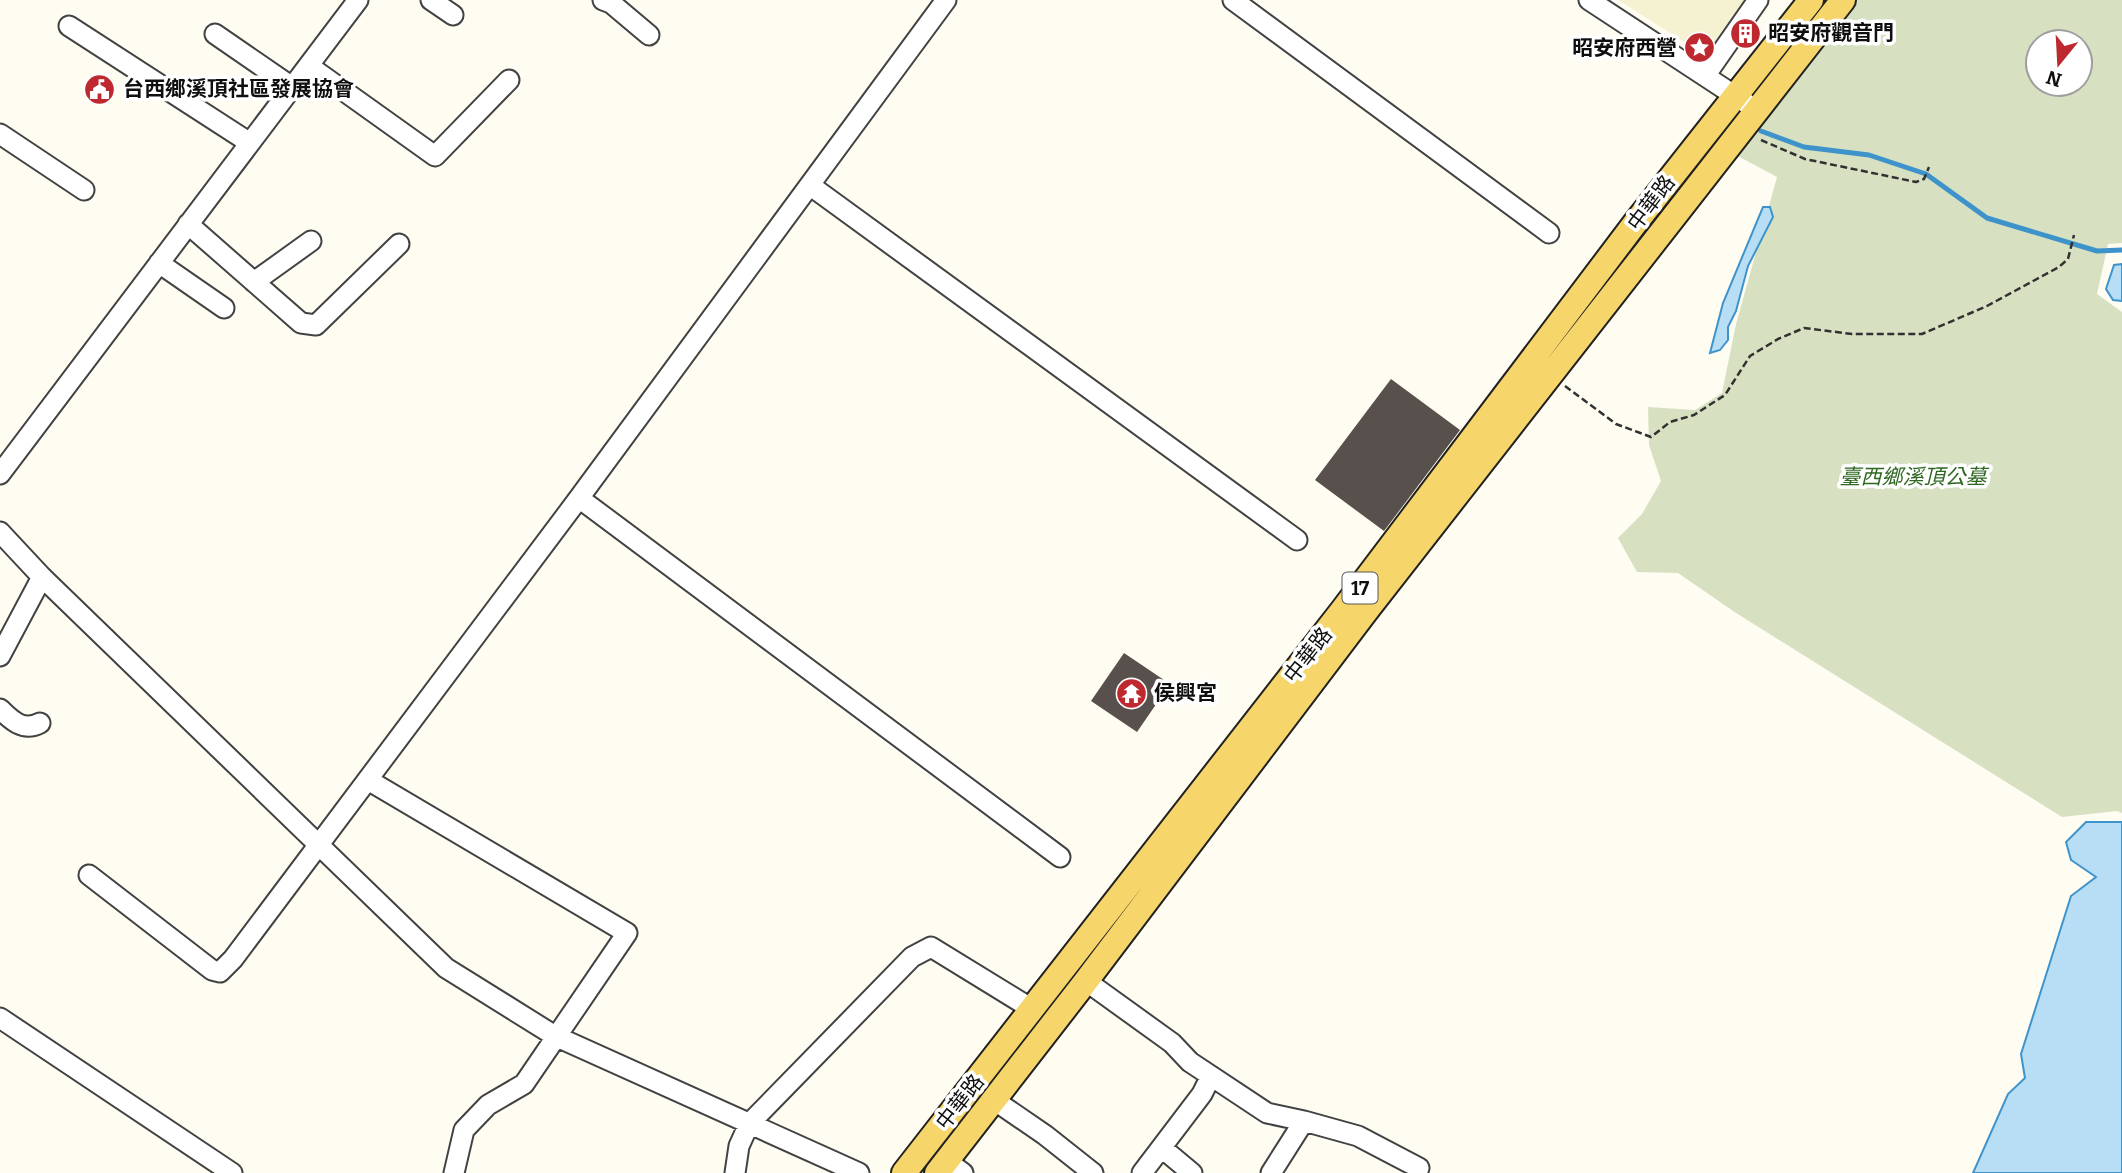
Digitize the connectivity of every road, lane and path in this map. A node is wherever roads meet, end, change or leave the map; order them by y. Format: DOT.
graph roads {
  1 [pos="358,0"];
  2 [pos="431,0"];
  3 [pos="603,0"];
  4 [pos="946,0"];
  5 [pos="1233,0"];
  6 [pos="1589,0"];
  7 [pos="1758,0"];
  8 [pos="1811,0"];
  9 [pos="1843,0"];
  10 [pos="453,15"];
  11 [pos="69,26"];
  12 [pos="215,34"];
  13 [pos="649,35"];
  14 [pos="309,66"];
  15 [pos="1705,76"];
  16 [pos="509,80"];
  17 [pos="292,87"];
  18 [pos="1734,95"];
  19 [pos="1751,119"];
  20 [pos="0,134"];
  21 [pos="250,143"];
  22 [pos="1929,167"];
  23 [pos="811,186"];
  24 [pos="84,190"];
  25 [pos="188,224"];
  26 [pos="1549,233"];
  27 [pos="2074,235"];
  28 [pos="311,241"];
  29 [pos="399,244"];
  30 [pos="159,262"];
  31 [pos="254,282"];
  32 [pos="224,308"];
  33 [pos="1551,375"];
  34 [pos="0,474"];
  35 [pos="579,498"];
  36 [pos="0,532"];
  37 [pos="1297,540"];
  38 [pos="42,577"];
  39 [pos="0,656"];
  40 [pos="0,709"];
  41 [pos="40,723"];
  42 [pos="368,780"];
  43 [pos="320,844"];
  44 [pos="1060,858"];
  45 [pos="89,876"];
  46 [pos="1086,981"];
  47 [pos="1032,1009"];
  48 [pos="0,1018"];
  49 [pos="555,1036"];
  50 [pos="1211,1076"];
  51 [pos="994,1100"];
  52 [pos="1304,1121"];
  53 [pos="750,1124"];
  54 [pos="1162,1148"];
  55 [pos="1419,1168"];
  56 [pos="949,1169"];
  57 [pos="232,1173"];
  58 [pos="454,1173"];
  59 [pos="735,1173"];
  60 [pos="859,1173"];
  61 [pos="904,1173"];
  62 [pos="1093,1173"];
  63 [pos="1142,1173"];
  64 [pos="1192,1173"];
  65 [pos="1271,1173"];
  1 -- 14 [label="street"];
  2 -- 10 [label="street"];
  3 -- 13 [label="street"];
  4 -- 23 [label="street"];
  5 -- 26 [label="street"];
  6 -- 15 [label="street"];
  7 -- 15 [label="street"];
  8 -- 18 [label="main road, 中華路 / 17"];
  9 -- 19 [label="main road, 中華路 / 17"];
  11 -- 21 [label="street"];
  12 -- 17 [label="street"];
  14 -- 16 [label="street"];
  14 -- 17 [label="street"];
  15 -- 18 [label="street"];
  17 -- 21 [label="street"];
  18 -- 19 [label="street"];
  18 -- 47 [label="main road, 中華路 / 17"];
  19 -- 22 [label="path"];
  19 -- 33 [label="main road, 中華路 / 17"];
  20 -- 24 [label="street"];
  21 -- 25 [label="street"];
  23 -- 35 [label="street"];
  23 -- 37 [label="street"];
  25 -- 30 [label="street"];
  25 -- 31 [label="street"];
  27 -- 33 [label="path"];
  28 -- 31 [label="street"];
  29 -- 31 [label="street"];
  30 -- 32 [label="street"];
  30 -- 34 [label="street"];
  33 -- 46 [label="main road, 中華路 / 17"];
  35 -- 42 [label="street"];
  35 -- 44 [label="street"];
  36 -- 38 [label="street"];
  38 -- 39 [label="street"];
  38 -- 43 [label="street"];
  40 -- 41 [label="street"];
  42 -- 43 [label="street"];
  42 -- 49 [label="street"];
  43 -- 45 [label="street"];
  43 -- 49 [label="street"];
  46 -- 50 [label="street"];
  46 -- 51 [label="main road, 中華路 / 17"];
  47 -- 53 [label="street"];
  47 -- 61 [label="main road, 中華路 / 17"];
  48 -- 57 [label="street"];
  49 -- 53 [label="street"];
  49 -- 58 [label="street"];
  50 -- 52 [label="street"];
  50 -- 54 [label="street"];
  51 -- 56 [label="main road, 中華路 / 17"];
  51 -- 62 [label="street"];
  52 -- 55 [label="street"];
  52 -- 65 [label="street"];
  53 -- 59 [label="street"];
  53 -- 60 [label="street"];
  54 -- 63 [label="street"];
  54 -- 64 [label="street"];
}
